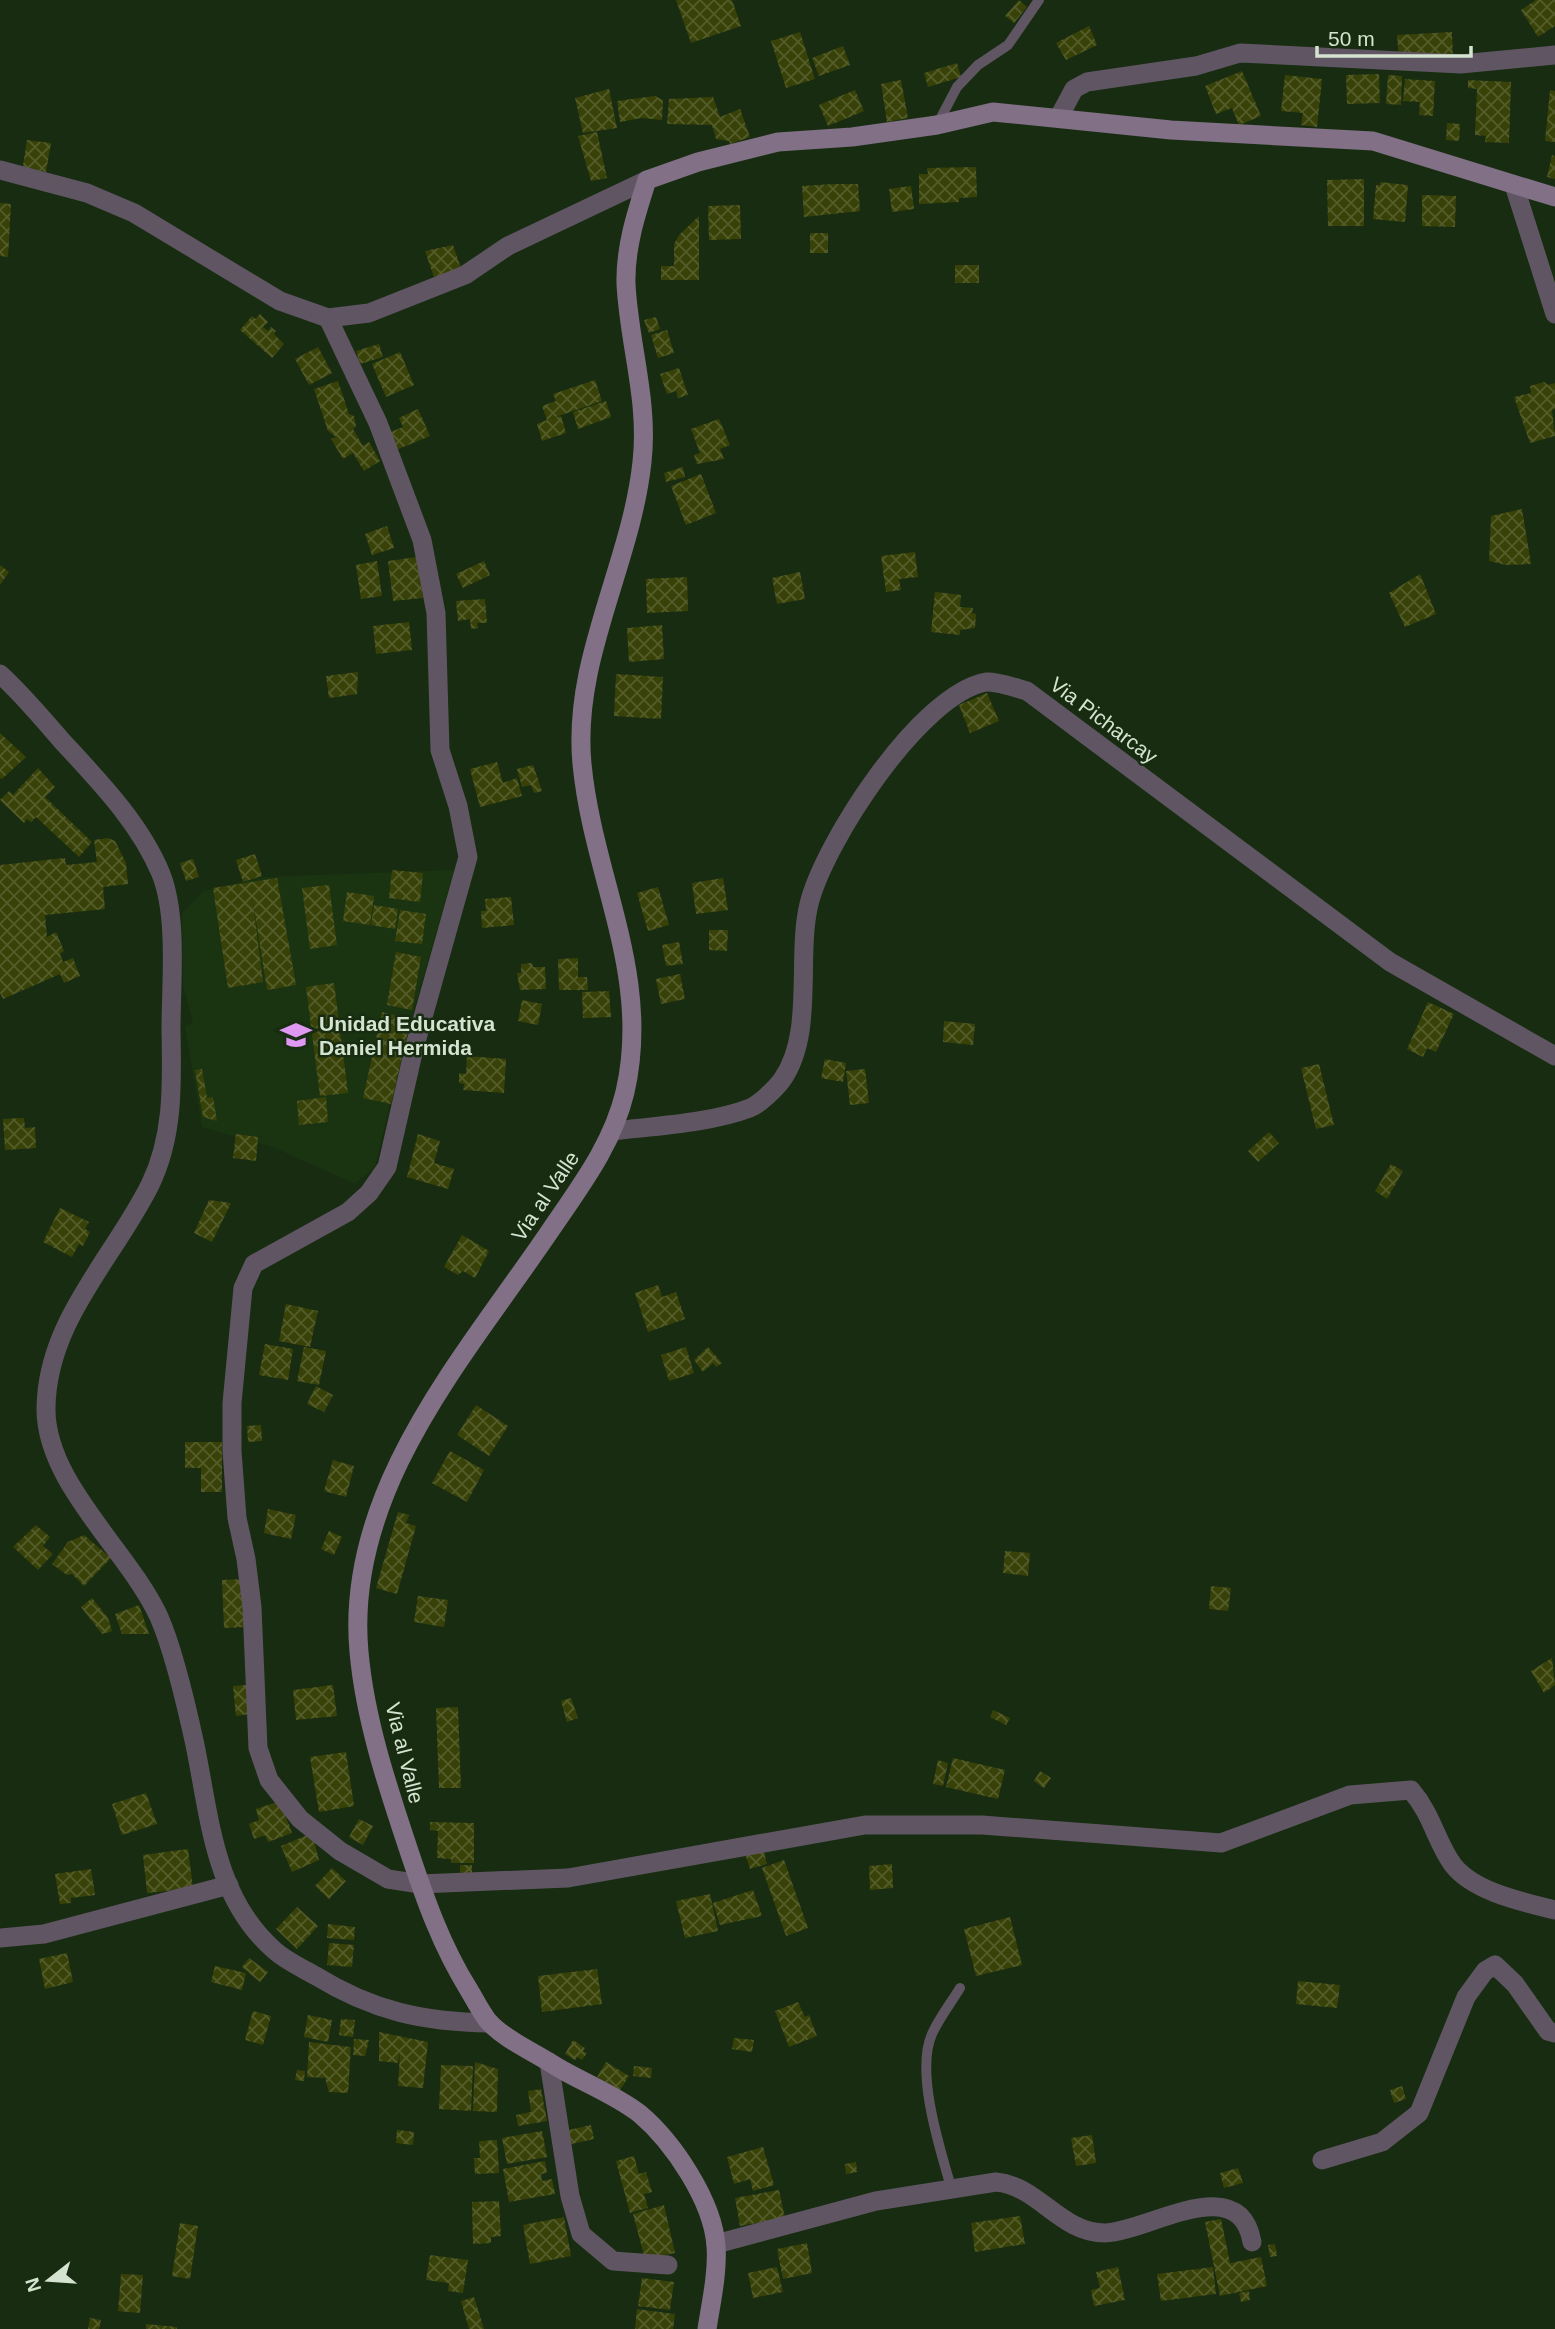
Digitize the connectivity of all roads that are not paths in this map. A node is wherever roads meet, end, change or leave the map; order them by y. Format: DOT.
graph roads {
  1 [pos="1038,0"];
  2 [pos="1555,55"];
  3 [pos="1059,117"];
  4 [pos="937,125"];
  5 [pos="0,170"];
  6 [pos="647,180"];
  7 [pos="1514,185"];
  8 [pos="1555,197"];
  9 [pos="1555,314"];
  10 [pos="328,318"];
  11 [pos="0,674"];
  12 [pos="1555,1056"];
  13 [pos="614,1131"];
  14 [pos="420,1884"];
  15 [pos="229,1885"];
  16 [pos="1555,1910"];
  17 [pos="0,1938"];
  18 [pos="960,1989"];
  19 [pos="490,2023"];
  20 [pos="1555,2033"];
  21 [pos="549,2062"];
  22 [pos="1322,2160"];
  23 [pos="951,2188"];
  24 [pos="1252,2242"];
  25 [pos="716,2244"];
  26 [pos="668,2265"];
  27 [pos="707,2329"];
  1 -- 4 [label="lane"];
  2 -- 3 [label="street"];
  3 -- 4 [label="main road"];
  3 -- 7 [label="main road"];
  4 -- 6 [label="main road"];
  5 -- 10 [label="street"];
  6 -- 10 [label="street"];
  6 -- 13 [label="main road, Via al Valle"];
  7 -- 8 [label="main road"];
  7 -- 9 [label="street"];
  10 -- 14 [label="street"];
  11 -- 15 [label="street"];
  12 -- 13 [label="street, Via Picharcay"];
  13 -- 14 [label="main road, Via al Valle"];
  14 -- 16 [label="street"];
  14 -- 19 [label="main road, Via al Valle"];
  15 -- 17 [label="street"];
  15 -- 19 [label="street"];
  18 -- 23 [label="lane"];
  19 -- 21 [label="main road, Via al Valle"];
  20 -- 22 [label="street"];
  21 -- 25 [label="main road, Via al Valle"];
  21 -- 26 [label="street"];
  23 -- 24 [label="street"];
  23 -- 25 [label="street"];
  25 -- 27 [label="main road, Via al Valle"];
}
